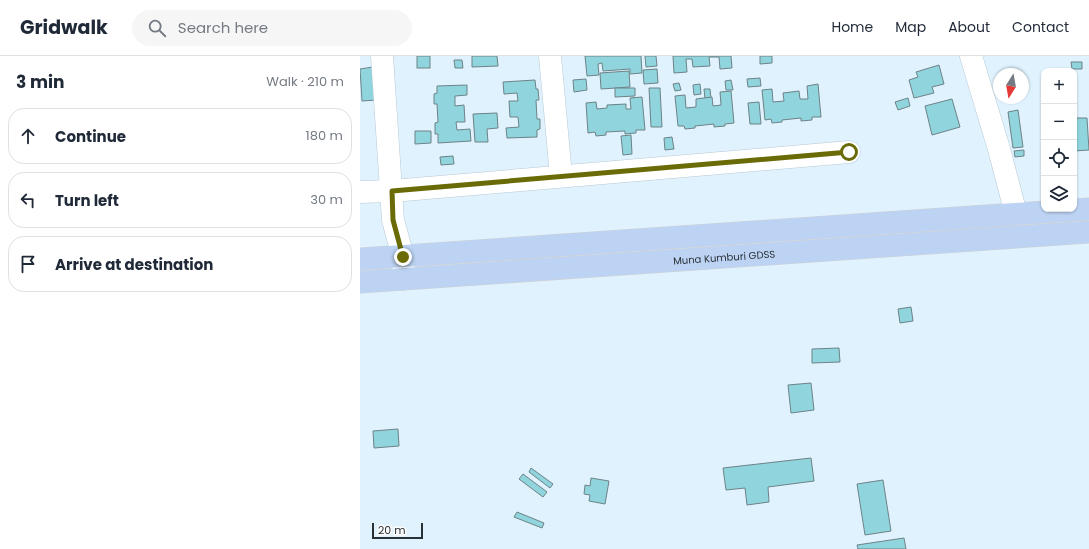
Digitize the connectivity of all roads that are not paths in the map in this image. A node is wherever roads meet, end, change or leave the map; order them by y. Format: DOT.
graph roads {
  1 [pos="382,56"];
  2 [pos="550,56"];
  3 [pos="971,56"];
  4 [pos="849,152"];
  5 [pos="561,176"];
  6 [pos="392,191"];
  7 [pos="360,192"];
  8 [pos="1089,209"];
  9 [pos="1016,214"];
  10 [pos="1089,232"];
  11 [pos="403,257"];
  12 [pos="360,259"];
  13 [pos="404,279"];
  14 [pos="360,282"];
  1 -- 6 [label="street"];
  2 -- 5 [label="street"];
  3 -- 9 [label="street"];
  4 -- 5 [label="street"];
  5 -- 6 [label="street"];
  6 -- 7 [label="street"];
  6 -- 11 [label="street"];
  8 -- 9 [label="highway"];
  9 -- 11 [label="highway"];
  10 -- 13 [label="highway, Muna Kumburi GDSS"];
  11 -- 12 [label="highway"];
  11 -- 13 [label="street"];
  13 -- 14 [label="highway, Muna Kumburi GDSS"];
}
